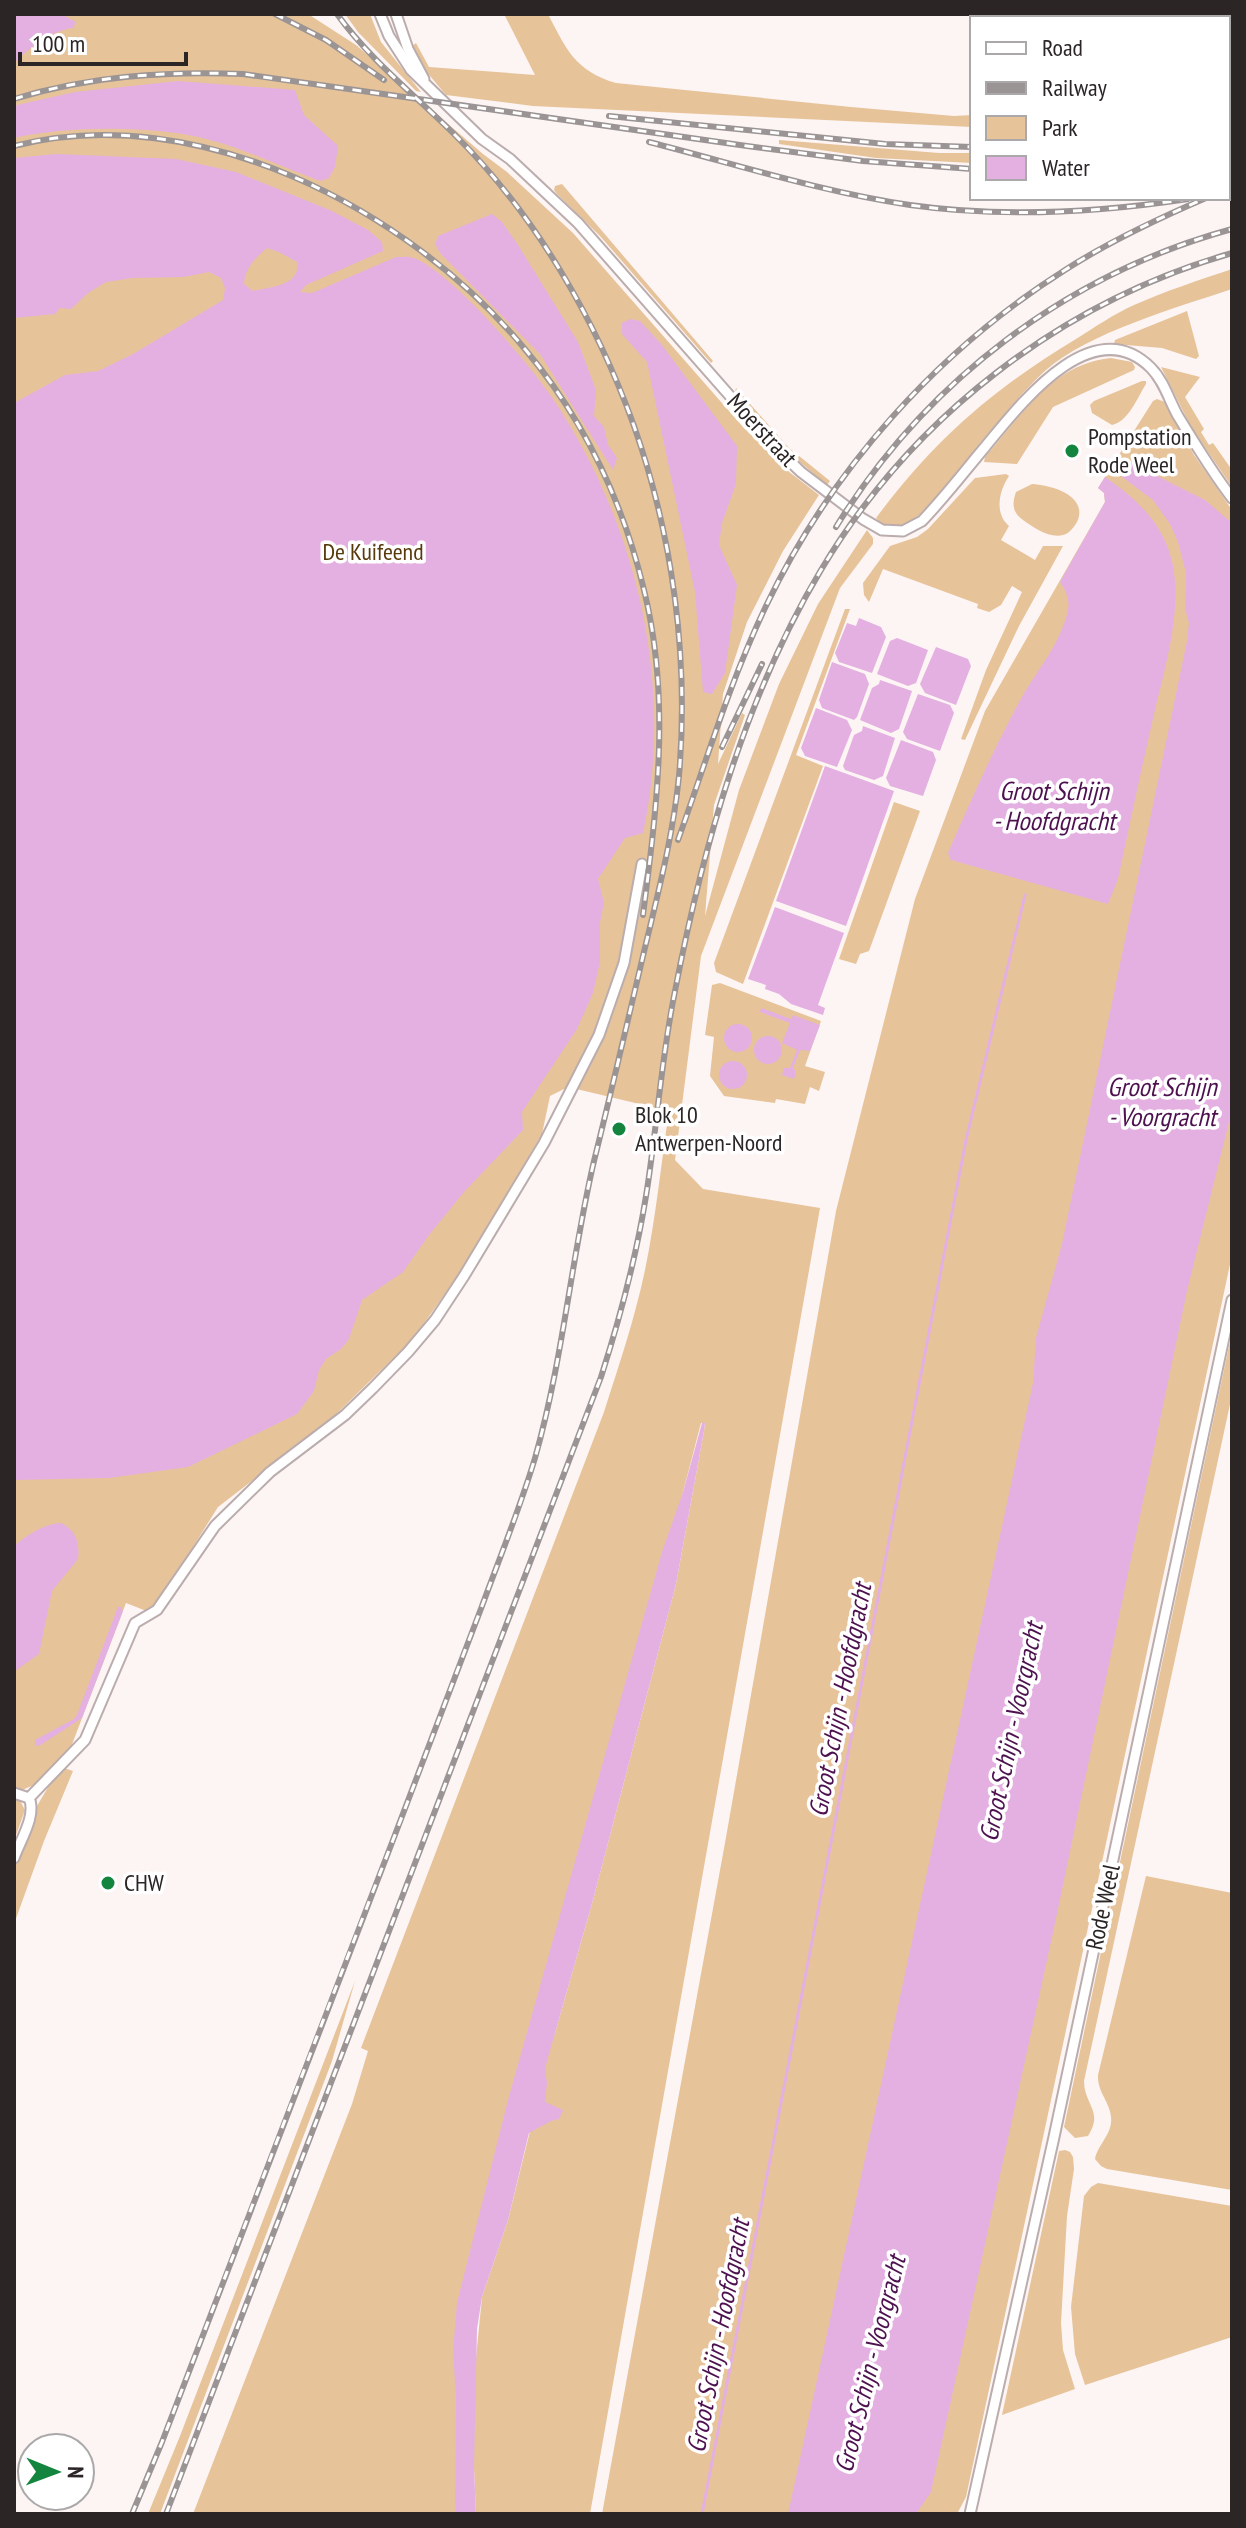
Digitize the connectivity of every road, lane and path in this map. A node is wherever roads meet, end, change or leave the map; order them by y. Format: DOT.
graph roads {
  1 [pos="380,14"];
  2 [pos="396,14"];
  3 [pos="427,85"];
  4 [pos="1232,498"];
  5 [pos="642,864"];
  6 [pos="1232,1300"];
  7 [pos="14,1793"];
  8 [pos="29,1798"];
  9 [pos="14,1858"];
  10 [pos="970,2514"];
  1 -- 3 [label="street, Moerstraat"];
  2 -- 3 [label="street, Moerstraat"];
  3 -- 4 [label="street, Moerstraat"];
  5 -- 8 [label="street"];
  6 -- 10 [label="street, Rode Weel"];
  7 -- 8 [label="street"];
  8 -- 9 [label="street"];
}
